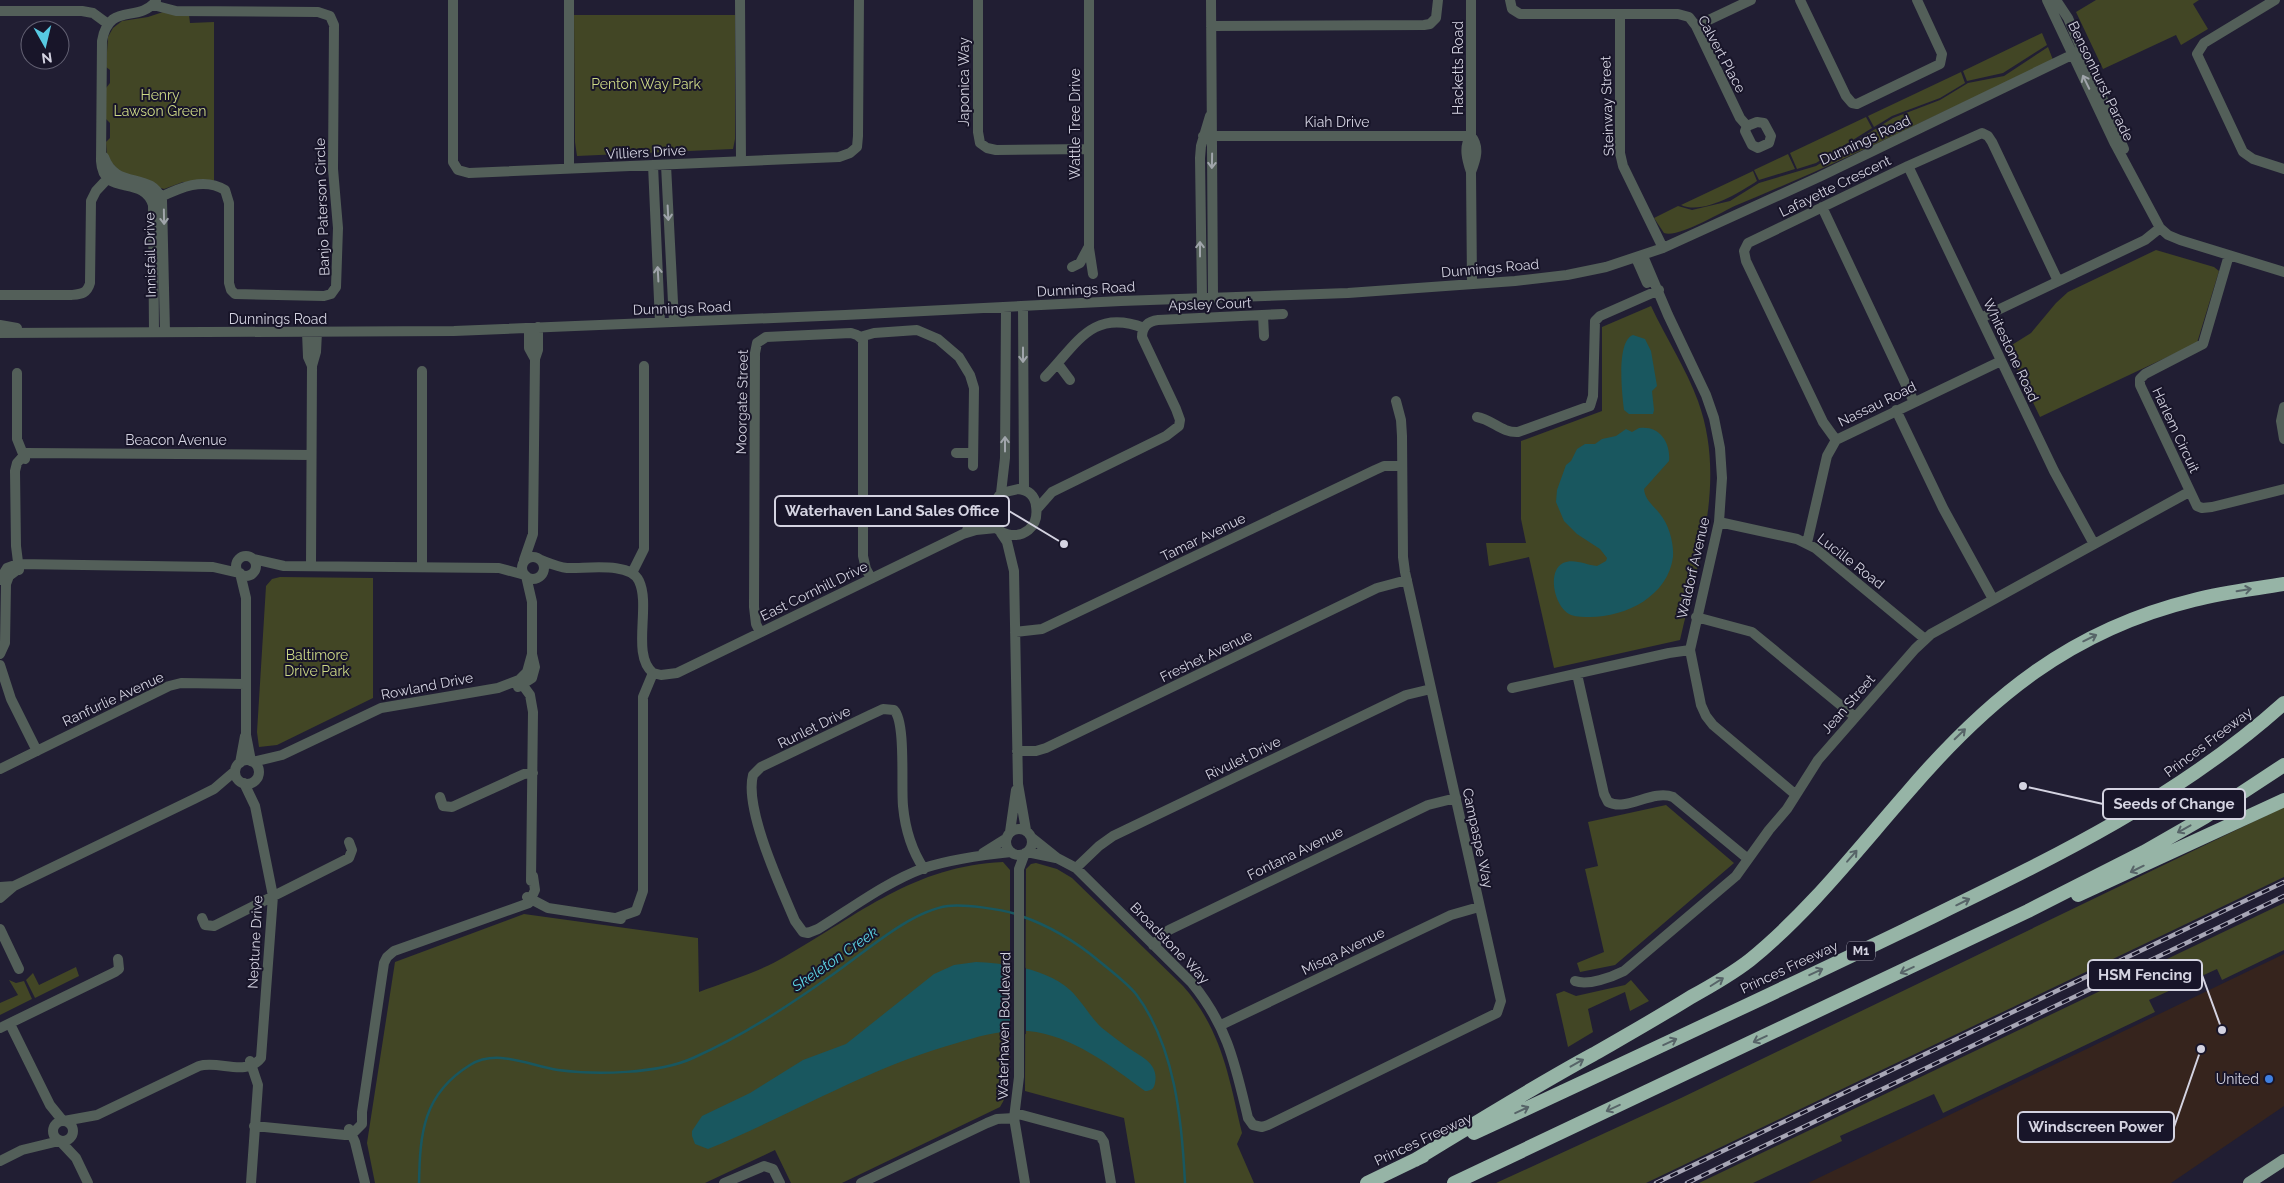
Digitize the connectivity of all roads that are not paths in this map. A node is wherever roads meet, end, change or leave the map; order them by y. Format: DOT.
graph roads {
  1 [pos="453,0"];
  2 [pos="569,0"];
  3 [pos="740,0"];
  4 [pos="859,0"];
  5 [pos="978,0"];
  6 [pos="1089,0"];
  7 [pos="1211,0"];
  8 [pos="1438,0"];
  9 [pos="1471,0"];
  10 [pos="1510,0"];
  11 [pos="1751,0"];
  12 [pos="1800,0"];
  13 [pos="1917,0"];
  14 [pos="2048,0"];
  15 [pos="2056,0"];
  16 [pos="2275,0"];
  17 [pos="2282,0"];
  18 [pos="155,2"];
  19 [pos="2284,4"];
  20 [pos="0,11"];
  21 [pos="1620,14"];
  22 [pos="108,24"];
  23 [pos="1211,26"];
  24 [pos="1696,26"];
  25 [pos="2077,53"];
  26 [pos="1747,126"];
  27 [pos="1208,136"];
  28 [pos="1471,136"];
  29 [pos="1089,150"];
  30 [pos="741,160"];
  31 [pos="653,165"];
  32 [pos="666,165"];
  33 [pos="1908,166"];
  34 [pos="569,169"];
  35 [pos="2284,169"];
  36 [pos="110,176"];
  37 [pos="156,198"];
  38 [pos="1822,207"];
  39 [pos="2160,228"];
  40 [pos="1089,248"];
  41 [pos="1663,248"];
  42 [pos="2229,255"];
  43 [pos="1639,257"];
  44 [pos="1072,266"];
  45 [pos="2284,272"];
  46 [pos="1093,274"];
  47 [pos="2058,281"];
  48 [pos="1472,284"];
  49 [pos="1656,292"];
  50 [pos="0,295"];
  51 [pos="1213,297"];
  52 [pos="1202,298"];
  53 [pos="1023,306"];
  54 [pos="1006,307"];
  55 [pos="1283,314"];
  56 [pos="1263,315"];
  57 [pos="1980,318"];
  58 [pos="660,322"];
  59 [pos="674,322"];
  60 [pos="0,325"];
  61 [pos="533,328"];
  62 [pos="1144,328"];
  63 [pos="43,332"];
  64 [pos="154,332"];
  65 [pos="165,332"];
  66 [pos="312,332"];
  67 [pos="0,333"];
  68 [pos="1264,336"];
  69 [pos="860,337"];
  70 [pos="2001,361"];
  71 [pos="1058,364"];
  72 [pos="644,366"];
  73 [pos="422,371"];
  74 [pos="17,374"];
  75 [pos="1045,377"];
  76 [pos="1070,380"];
  77 [pos="1396,401"];
  78 [pos="1914,402"];
  79 [pos="2284,406"];
  80 [pos="1896,410"];
  81 [pos="1477,417"];
  82 [pos="2284,438"];
  83 [pos="1836,440"];
  84 [pos="956,453"];
  85 [pos="973,453"];
  86 [pos="311,455"];
  87 [pos="24,456"];
  88 [pos="973,466"];
  89 [pos="1402,466"];
  90 [pos="2284,489"];
  91 [pos="1027,491"];
  92 [pos="1052,492"];
  93 [pos="2190,492"];
  94 [pos="1001,493"];
  95 [pos="993,509"];
  96 [pos="1036,509"];
  97 [pos="1719,522"];
  98 [pos="998,530"];
  99 [pos="1024,533"];
  100 [pos="532,534"];
  101 [pos="963,534"];
  102 [pos="1806,543"];
  103 [pos="2094,544"];
  104 [pos="253,559"];
  105 [pos="239,560"];
  106 [pos="541,560"];
  107 [pos="524,561"];
  108 [pos="1012,561"];
  109 [pos="212,566"];
  110 [pos="284,566"];
  111 [pos="311,566"];
  112 [pos="19,567"];
  113 [pos="422,567"];
  114 [pos="499,568"];
  115 [pos="566,568"];
  116 [pos="634,570"];
  117 [pos="240,573"];
  118 [pos="254,573"];
  119 [pos="542,574"];
  120 [pos="525,576"];
  121 [pos="870,578"];
  122 [pos="0,580"];
  123 [pos="1407,580"];
  124 [pos="2284,584"];
  125 [pos="246,598"];
  126 [pos="1993,599"];
  127 [pos="532,602"];
  128 [pos="1696,617"];
  129 [pos="760,632"];
  130 [pos="1015,632"];
  131 [pos="1925,638"];
  132 [pos="1690,650"];
  133 [pos="0,654"];
  134 [pos="0,665"];
  135 [pos="1577,674"];
  136 [pos="652,676"];
  137 [pos="521,683"];
  138 [pos="245,684"];
  139 [pos="1512,688"];
  140 [pos="1431,689"];
  141 [pos="2284,703"];
  142 [pos="1855,717"];
  143 [pos="246,735"];
  144 [pos="37,751"];
  145 [pos="1017,751"];
  146 [pos="282,755"];
  147 [pos="252,762"];
  148 [pos="2284,765"];
  149 [pos="238,767"];
  150 [pos="0,769"];
  151 [pos="533,773"];
  152 [pos="257,776"];
  153 [pos="243,783"];
  154 [pos="1018,784"];
  155 [pos="214,789"];
  156 [pos="1796,795"];
  157 [pos="2284,795"];
  158 [pos="440,797"];
  159 [pos="1456,798"];
  160 [pos="2284,800"];
  161 [pos="255,806"];
  162 [pos="2260,810"];
  163 [pos="1029,834"];
  164 [pos="1008,835"];
  165 [pos="348,842"];
  166 [pos="1012,852"];
  167 [pos="1026,853"];
  168 [pos="980,855"];
  169 [pos="1057,858"];
  170 [pos="1748,859"];
  171 [pos="1076,868"];
  172 [pos="924,869"];
  173 [pos="1019,870"];
  174 [pos="14,886"];
  175 [pos="0,887"];
  176 [pos="273,896"];
  177 [pos="0,898"];
  178 [pos="529,898"];
  179 [pos="1479,907"];
  180 [pos="202,918"];
  181 [pos="0,929"];
  182 [pos="1153,945"];
  183 [pos="1951,949"];
  184 [pos="118,959"];
  185 [pos="19,969"];
  186 [pos="1575,981"];
  187 [pos="10,1024"];
  188 [pos="1221,1025"];
  189 [pos="0,1028"];
  190 [pos="251,1064"];
  191 [pos="50,1105"];
  192 [pos="97,1114"];
  193 [pos="1014,1116"];
  194 [pos="64,1121"];
  195 [pos="1253,1125"];
  196 [pos="254,1126"];
  197 [pos="52,1130"];
  198 [pos="351,1131"];
  199 [pos="72,1134"];
  200 [pos="60,1141"];
  201 [pos="31,1147"];
  202 [pos="76,1158"];
  203 [pos="1415,1160"];
  204 [pos="2284,1160"];
  205 [pos="0,1161"];
  206 [pos="2264,1179"];
  207 [pos="88,1183"];
  208 [pos="251,1183"];
  209 [pos="365,1183"];
  210 [pos="724,1183"];
  211 [pos="780,1183"];
  212 [pos="861,1183"];
  213 [pos="1025,1183"];
  214 [pos="1112,1183"];
  215 [pos="1368,1183"];
  216 [pos="1454,1183"];
  217 [pos="2250,1183"];
  1 -- 34 [label="street, Villiers Drive"];
  2 -- 34 [label="street"];
  3 -- 30 [label="street"];
  4 -- 30 [label="street, Villiers Drive"];
  5 -- 29 [label="street, Japonica Way"];
  6 -- 29 [label="street, Wattle Tree Drive"];
  7 -- 23 [label="street"];
  8 -- 23 [label="street"];
  9 -- 28 [label="street, Hacketts Road"];
  10 -- 21 [label="street, Calvert Place"];
  11 -- 24 [label="street"];
  12 -- 13 [label="street"];
  14 -- 25 [label="street, Bensonhurst Parade"];
  15 -- 25 [label="street, Bensonhurst Parade"];
  16 -- 35 [label="street"];
  17 -- 19 [label="street"];
  18 -- 22 [label="street"];
  18 -- 37 [label="street, Banjo Paterson Circle"];
  20 -- 22 [label="street"];
  21 -- 24 [label="street, Calvert Place"];
  21 -- 41 [label="street, Steinway Street"];
  22 -- 36 [label="street"];
  23 -- 27 [label="street"];
  24 -- 26 [label="street, Calvert Place"];
  25 -- 39 [label="street, Bensonhurst Parade"];
  25 -- 41 [label="street, Dunnings Road"];
  27 -- 28 [label="street, Kiah Drive"];
  27 -- 51 [label="street, one-way"];
  52 -- 27 [label="street, one-way"];
  28 -- 48 [label="street, Hacketts Road"];
  29 -- 40 [label="street, Wattle Tree Drive"];
  30 -- 32 [label="street, Villiers Drive"];
  31 -- 32 [label="street, Villiers Drive"];
  31 -- 34 [label="street, Villiers Drive"];
  58 -- 31 [label="street, one-way"];
  32 -- 59 [label="street, one-way"];
  33 -- 38 [label="street, Lafayette Crescent"];
  33 -- 47 [label="street, Lafayette Crescent"];
  33 -- 57 [label="street, Whitestone Road"];
  36 -- 37 [label="street, Innisfail Drive"];
  36 -- 50 [label="street"];
  37 -- 64 [label="street, Innisfail Drive"];
  37 -- 65 [label="street, Innisfail Drive, one-way"];
  38 -- 78 [label="street"];
  38 -- 83 [label="street, Lafayette Crescent"];
  39 -- 42 [label="street"];
  39 -- 47 [label="street"];
  40 -- 44 [label="street"];
  40 -- 46 [label="street, Wattle Tree Drive"];
  41 -- 43 [label="street, Dunnings Road"];
  42 -- 45 [label="street"];
  42 -- 93 [label="street, Harlem Circuit"];
  43 -- 48 [label="street, Dunnings Road"];
  43 -- 49 [label="street, Waldorf Avenue"];
  47 -- 57 [label="street"];
  48 -- 51 [label="street, Dunnings Road"];
  49 -- 81 [label="street"];
  49 -- 97 [label="street, Waldorf Avenue"];
  51 -- 52 [label="street, Dunnings Road"];
  52 -- 53 [label="street, Dunnings Road"];
  53 -- 54 [label="street, Dunnings Road"];
  53 -- 91 [label="street, one-way"];
  54 -- 59 [label="street, Dunnings Road"];
  94 -- 54 [label="street, one-way"];
  55 -- 56 [label="street, Apsley Court"];
  56 -- 62 [label="street, Apsley Court"];
  56 -- 68 [label="street, Apsley Court"];
  57 -- 70 [label="street, Whitestone Road"];
  58 -- 59 [label="street, Dunnings Road"];
  58 -- 61 [label="street, Dunnings Road"];
  60 -- 63 [label="street, Dunnings Road"];
  61 -- 66 [label="street, Dunnings Road"];
  61 -- 100 [label="street"];
  62 -- 71 [label="street"];
  62 -- 92 [label="street"];
  63 -- 64 [label="street, Dunnings Road"];
  63 -- 67 [label="street, Dunnings Road"];
  64 -- 65 [label="street, Dunnings Road"];
  65 -- 66 [label="street, Dunnings Road"];
  66 -- 86 [label="street"];
  69 -- 85 [label="street"];
  69 -- 121 [label="street"];
  69 -- 129 [label="street, Moorgate Street"];
  70 -- 78 [label="street, Nassau Road"];
  70 -- 103 [label="street, Whitestone Road"];
  71 -- 75 [label="street"];
  71 -- 76 [label="street"];
  72 -- 116 [label="street"];
  73 -- 113 [label="street"];
  74 -- 87 [label="street"];
  77 -- 89 [label="street, Campaspe Way"];
  78 -- 80 [label="street, Nassau Road"];
  79 -- 82 [label="street"];
  80 -- 83 [label="street, Nassau Road"];
  80 -- 126 [label="street"];
  83 -- 102 [label="street, Nassau Road"];
  84 -- 85 [label="street"];
  85 -- 88 [label="street"];
  86 -- 87 [label="street, Beacon Avenue"];
  86 -- 111 [label="street"];
  87 -- 112 [label="street"];
  89 -- 123 [label="street, Campaspe Way"];
  89 -- 130 [label="street, Tamar Avenue"];
  90 -- 93 [label="street, Harlem Circuit"];
  91 -- 92 [label="street"];
  91 -- 94 [label="street"];
  91 -- 96 [label="street"];
  92 -- 96 [label="street"];
  93 -- 103 [label="street, Jean Street"];
  94 -- 95 [label="street"];
  95 -- 98 [label="street"];
  95 -- 101 [label="street, East Cornhill Drive"];
  96 -- 99 [label="street"];
  97 -- 102 [label="street, Lucille Road"];
  97 -- 128 [label="street, Waldorf Avenue"];
  98 -- 99 [label="street"];
  98 -- 101 [label="street, East Cornhill Drive"];
  98 -- 108 [label="street"];
  99 -- 108 [label="street"];
  100 -- 106 [label="street"];
  100 -- 107 [label="street"];
  101 -- 121 [label="street, East Cornhill Drive"];
  102 -- 131 [label="street, Lucille Road"];
  103 -- 126 [label="street, Jean Street"];
  104 -- 105 [label="street"];
  104 -- 110 [label="street"];
  104 -- 118 [label="street"];
  105 -- 109 [label="street"];
  105 -- 117 [label="street"];
  106 -- 107 [label="street"];
  106 -- 115 [label="street"];
  106 -- 119 [label="street"];
  107 -- 114 [label="street"];
  107 -- 120 [label="street"];
  108 -- 130 [label="street"];
  109 -- 112 [label="street"];
  109 -- 117 [label="street"];
  110 -- 111 [label="street"];
  110 -- 118 [label="street"];
  111 -- 113 [label="street"];
  112 -- 122 [label="street"];
  112 -- 133 [label="street"];
  113 -- 114 [label="street"];
  114 -- 120 [label="street"];
  115 -- 116 [label="street"];
  115 -- 119 [label="street"];
  116 -- 136 [label="street"];
  117 -- 118 [label="street"];
  117 -- 125 [label="street"];
  118 -- 125 [label="street"];
  119 -- 120 [label="street"];
  119 -- 127 [label="street"];
  120 -- 127 [label="street"];
  121 -- 129 [label="street, East Cornhill Drive"];
  123 -- 140 [label="street, Campaspe Way"];
  123 -- 145 [label="street, Freshet Avenue"];
  203 -- 124 [label="highway, one-way"];
  125 -- 138 [label="street"];
  126 -- 131 [label="street, Jean Street"];
  127 -- 137 [label="street"];
  128 -- 132 [label="street, Waldorf Avenue"];
  128 -- 142 [label="street"];
  129 -- 136 [label="street, East Cornhill Drive"];
  130 -- 145 [label="street"];
  131 -- 142 [label="street, Jean Street"];
  132 -- 135 [label="street"];
  132 -- 156 [label="street, Waldorf Avenue"];
  134 -- 144 [label="street"];
  135 -- 139 [label="street"];
  135 -- 170 [label="street"];
  136 -- 178 [label="street"];
  137 -- 146 [label="street, Rowland Drive"];
  137 -- 151 [label="street"];
  138 -- 143 [label="street"];
  138 -- 144 [label="street, Ranfurlie Avenue"];
  140 -- 159 [label="street, Campaspe Way"];
  140 -- 171 [label="street, Rivulet Drive"];
  203 -- 141 [label="highway, Princes Freeway / M1, one-way"];
  142 -- 156 [label="street, Jean Street"];
  143 -- 147 [label="street"];
  143 -- 149 [label="street"];
  144 -- 150 [label="street, Ranfurlie Avenue"];
  145 -- 154 [label="street"];
  146 -- 147 [label="street, Rowland Drive"];
  146 -- 152 [label="street, Rowland Drive"];
  147 -- 149 [label="street"];
  147 -- 152 [label="street"];
  148 -- 183 [label="highway, one-way"];
  149 -- 153 [label="street"];
  149 -- 155 [label="street"];
  151 -- 158 [label="street"];
  151 -- 178 [label="street"];
  152 -- 153 [label="street"];
  152 -- 161 [label="street, Neptune Drive"];
  153 -- 155 [label="street"];
  153 -- 161 [label="street, Neptune Drive"];
  154 -- 163 [label="street"];
  154 -- 164 [label="street"];
  155 -- 174 [label="street"];
  156 -- 170 [label="street, Jean Street"];
  157 -- 162 [label="highway"];
  159 -- 179 [label="street, Campaspe Way"];
  159 -- 182 [label="street, Fontana Avenue"];
  160 -- 162 [label="highway"];
  161 -- 176 [label="street, Neptune Drive"];
  162 -- 183 [label="highway, one-way"];
  163 -- 164 [label="street"];
  163 -- 167 [label="street"];
  163 -- 169 [label="street, Broadstone Way"];
  164 -- 166 [label="street"];
  164 -- 168 [label="street"];
  165 -- 176 [label="street"];
  166 -- 167 [label="street"];
  166 -- 168 [label="street"];
  166 -- 173 [label="street, Waterhaven Boulevard"];
  167 -- 169 [label="street, Broadstone Way"];
  167 -- 173 [label="street, Waterhaven Boulevard"];
  168 -- 172 [label="street"];
  169 -- 171 [label="street, Broadstone Way"];
  170 -- 186 [label="street, Jean Street"];
  171 -- 182 [label="street, Broadstone Way"];
  172 -- 172 [label="street, Runlet Drive"];
  173 -- 193 [label="street, Waterhaven Boulevard"];
  174 -- 175 [label="street"];
  174 -- 177 [label="street"];
  176 -- 180 [label="street"];
  176 -- 190 [label="street, Neptune Drive"];
  178 -- 198 [label="street"];
  179 -- 188 [label="street, Misqa Avenue"];
  179 -- 195 [label="street, Campaspe Way"];
  181 -- 185 [label="street"];
  182 -- 188 [label="street, Broadstone Way"];
  183 -- 216 [label="highway, one-way"];
  184 -- 187 [label="street"];
  187 -- 189 [label="street"];
  187 -- 191 [label="street"];
  188 -- 195 [label="street, Broadstone Way"];
  190 -- 192 [label="street"];
  190 -- 196 [label="street"];
  191 -- 194 [label="street"];
  191 -- 197 [label="street"];
  192 -- 194 [label="street"];
  192 -- 199 [label="street"];
  193 -- 212 [label="street"];
  193 -- 213 [label="street, Waterhaven Boulevard"];
  193 -- 214 [label="street"];
  194 -- 197 [label="street"];
  194 -- 199 [label="street"];
  196 -- 198 [label="street"];
  196 -- 208 [label="street"];
  197 -- 200 [label="street"];
  197 -- 201 [label="street"];
  198 -- 209 [label="street"];
  199 -- 200 [label="street"];
  199 -- 202 [label="street"];
  200 -- 201 [label="street"];
  200 -- 202 [label="street"];
  201 -- 205 [label="street"];
  202 -- 207 [label="street"];
  203 -- 215 [label="highway, Princes Freeway / M1"];
  204 -- 206 [label="main road"];
  206 -- 217 [label="main road"];
  210 -- 211 [label="street"];
}
